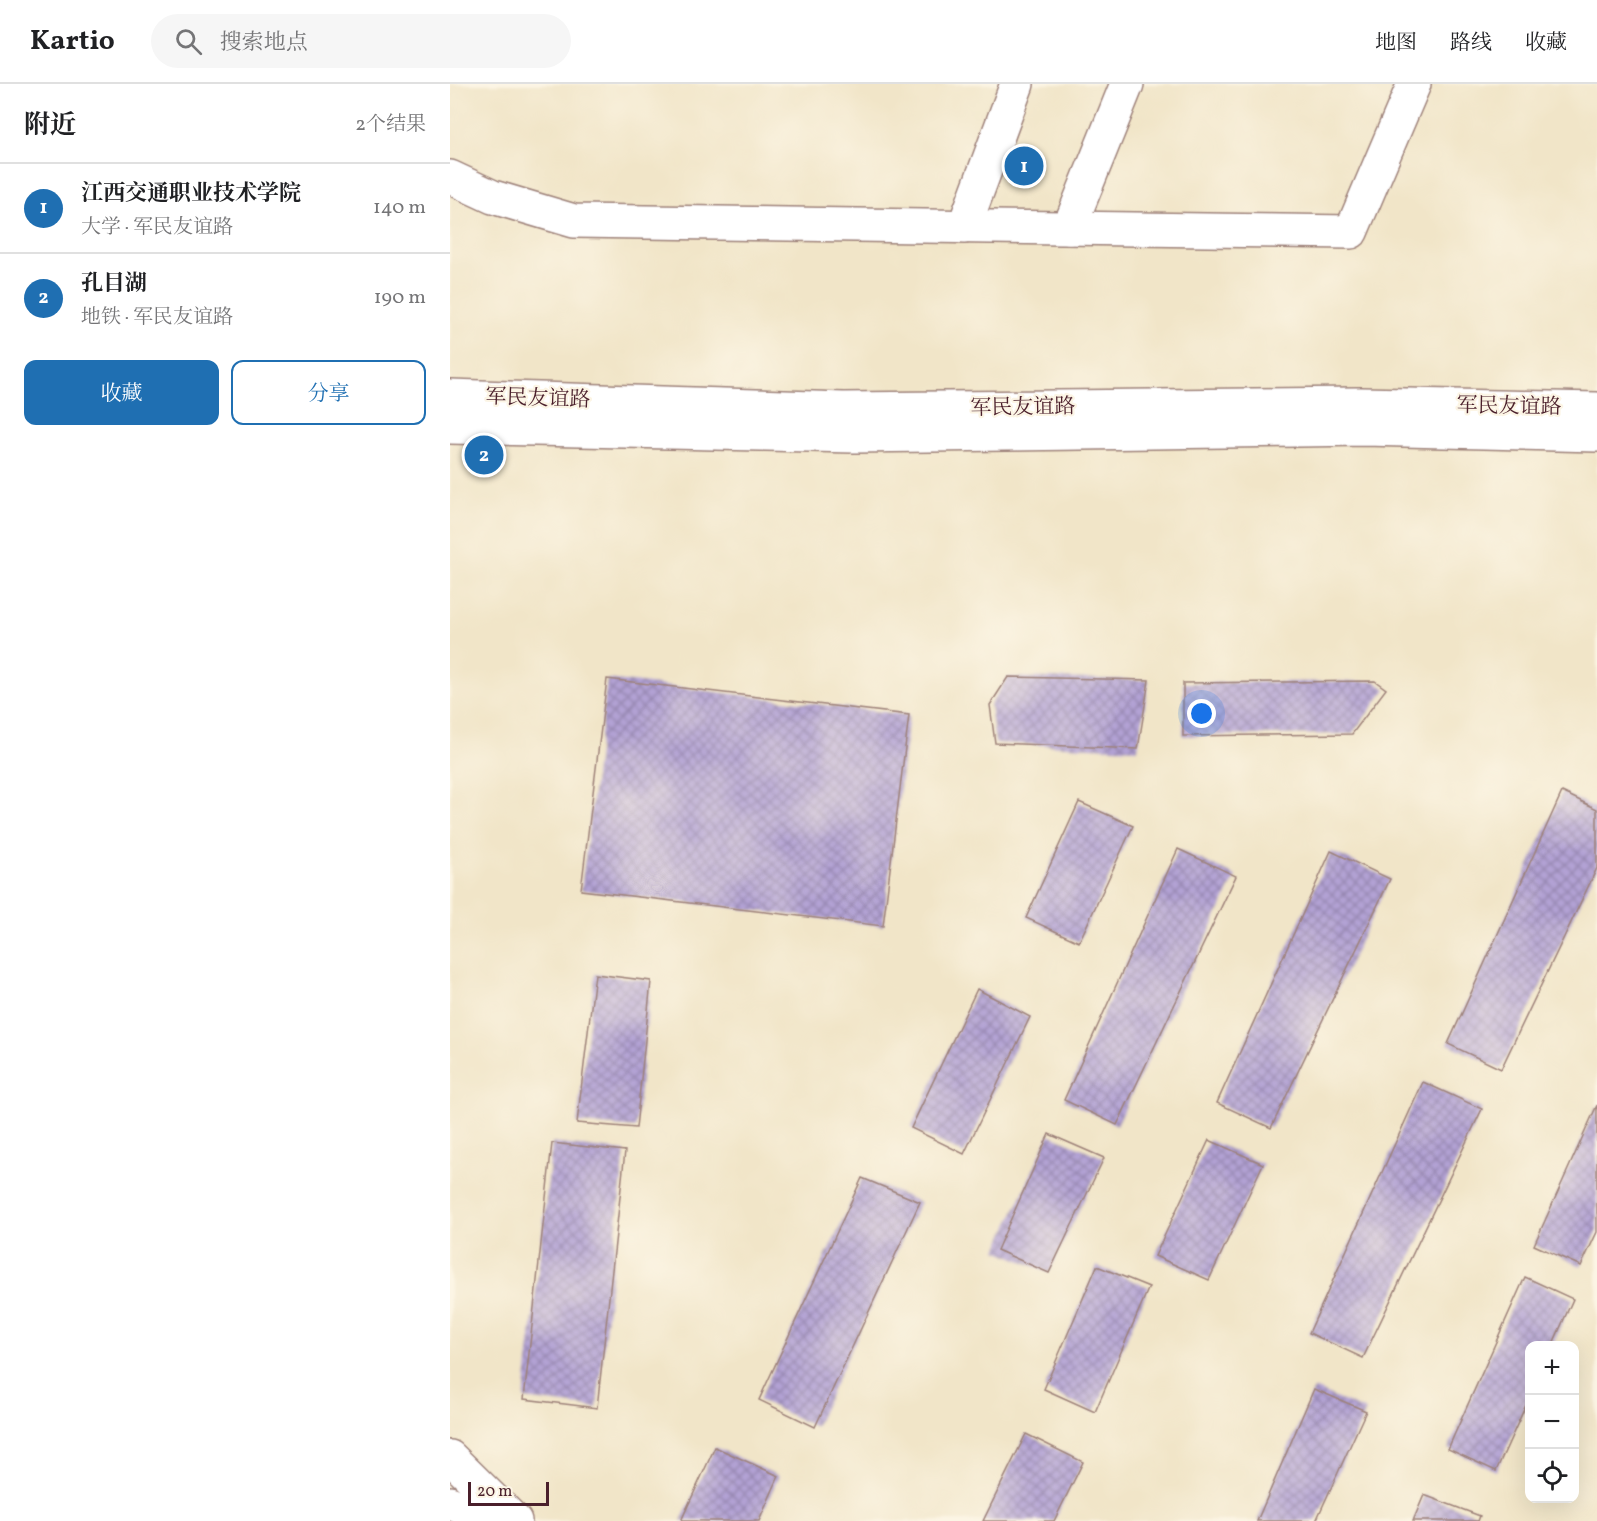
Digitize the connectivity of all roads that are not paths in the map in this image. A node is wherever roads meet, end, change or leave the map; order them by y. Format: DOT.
graph roads {
  1 [pos="1017,84"];
  2 [pos="1127,84"];
  3 [pos="1414,84"];
  4 [pos="450,177"];
  5 [pos="964,226"];
  6 [pos="1069,228"];
  7 [pos="450,396"];
  8 [pos="1597,409"];
  9 [pos="450,427"];
  10 [pos="1597,435"];
  11 [pos="450,1457"];
  12 [pos="450,1474"];
  13 [pos="450,1503"];
  14 [pos="497,1521"];
  15 [pos="514,1521"];
  1 -- 5 [label="street"];
  2 -- 6 [label="street"];
  3 -- 6 [label="street"];
  4 -- 5 [label="street"];
  5 -- 6 [label="street"];
  7 -- 8 [label="street, 军民友谊路"];
  9 -- 10 [label="street, 军民友谊路"];
  11 -- 15 [label="street"];
  12 -- 14 [label="street"];
  13 -- 14 [label="street"];
}
